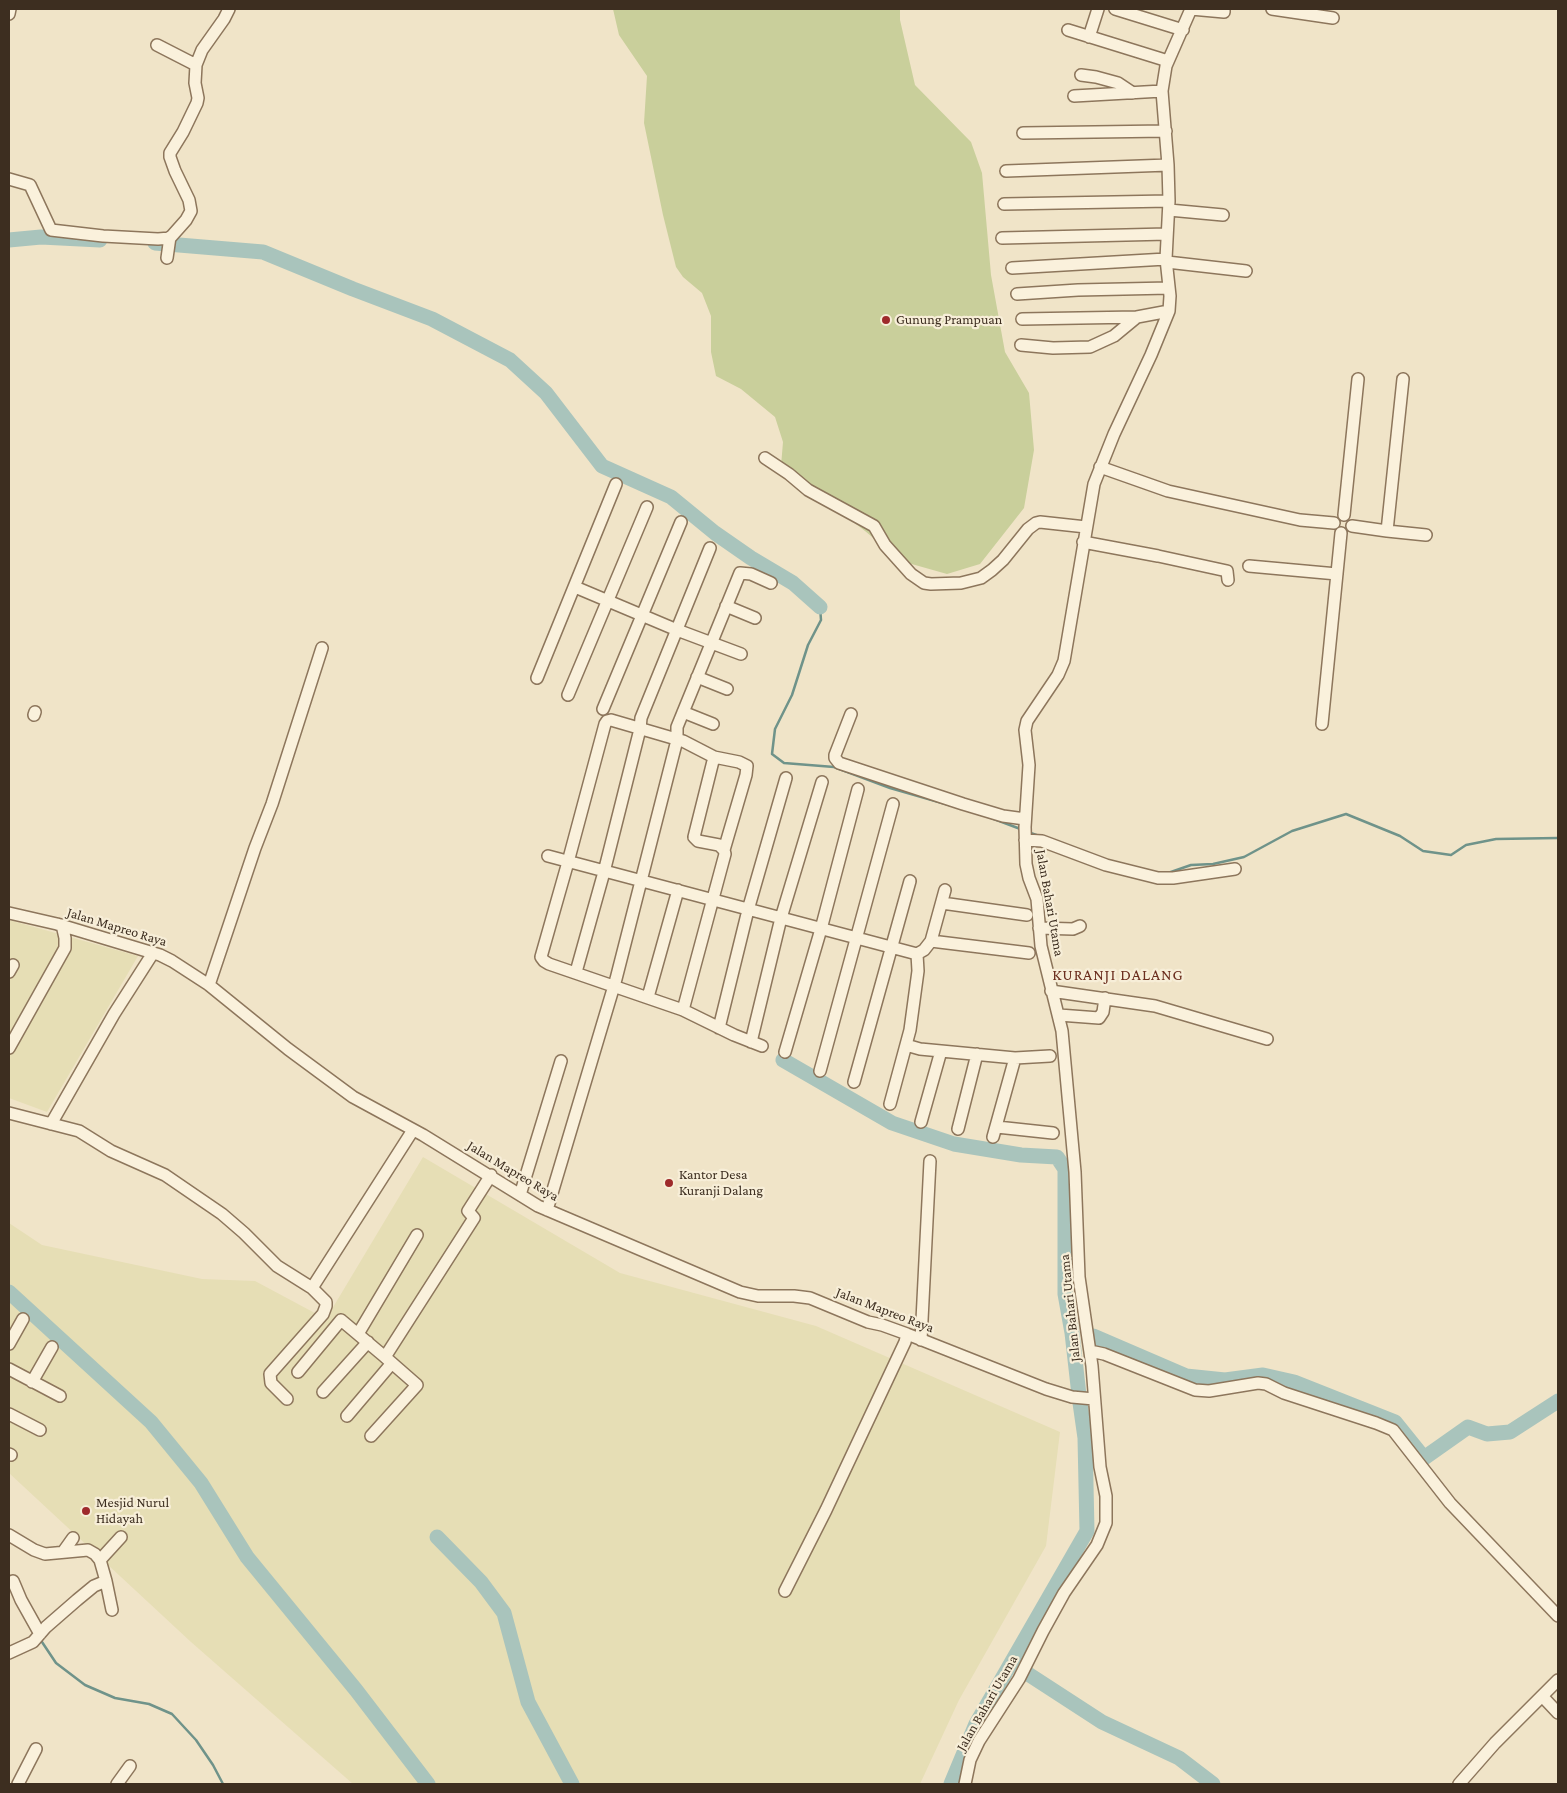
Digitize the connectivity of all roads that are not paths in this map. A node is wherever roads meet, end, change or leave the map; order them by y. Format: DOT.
graph roads {
  1 [pos="10,9"];
  2 [pos="229,9"];
  3 [pos="1098,9"];
  4 [pos="1115,9"];
  5 [pos="1191,9"];
  6 [pos="1224,9"];
  7 [pos="1272,9"];
  8 [pos="9,14"];
  9 [pos="1333,18"];
  10 [pos="1068,30"];
  11 [pos="1183,30"];
  12 [pos="1089,37"];
  13 [pos="156,45"];
  14 [pos="1168,61"];
  15 [pos="196,65"];
  16 [pos="1081,75"];
  17 [pos="1162,90"];
  18 [pos="1133,93"];
  19 [pos="1074,96"];
  20 [pos="1166,131"];
  21 [pos="1023,133"];
  22 [pos="1168,165"];
  23 [pos="1006,171"];
  24 [pos="9,178"];
  25 [pos="1004,204"];
  26 [pos="1169,205"];
  27 [pos="1224,215"];
  28 [pos="1167,234"];
  29 [pos="1002,238"];
  30 [pos="170,239"];
  31 [pos="167,258"];
  32 [pos="1166,261"];
  33 [pos="1012,268"];
  34 [pos="1246,271"];
  35 [pos="1169,288"];
  36 [pos="1018,294"];
  37 [pos="1169,311"];
  38 [pos="1137,317"];
  39 [pos="1022,319"];
  40 [pos="1021,345"];
  41 [pos="1358,379"];
  42 [pos="1403,379"];
  43 [pos="765,458"];
  44 [pos="1100,467"];
  45 [pos="616,484"];
  46 [pos="647,507"];
  47 [pos="1344,515"];
  48 [pos="681,522"];
  49 [pos="1334,523"];
  50 [pos="1352,526"];
  51 [pos="1086,528"];
  52 [pos="1387,530"];
  53 [pos="1342,533"];
  54 [pos="1426,535"];
  55 [pos="1084,542"];
  56 [pos="710,548"];
  57 [pos="1250,566"];
  58 [pos="1337,574"];
  59 [pos="1228,580"];
  60 [pos="771,583"];
  61 [pos="575,587"];
  62 [pos="608,601"];
  63 [pos="726,606"];
  64 [pos="642,615"];
  65 [pos="755,618"];
  66 [pos="677,630"];
  67 [pos="710,643"];
  68 [pos="322,648"];
  69 [pos="741,654"];
  70 [pos="536,678"];
  71 [pos="697,678"];
  72 [pos="727,689"];
  73 [pos="568,695"];
  74 [pos="603,709"];
  75 [pos="683,712"];
  76 [pos="851,714"];
  77 [pos="713,724"];
  78 [pos="1322,724"];
  79 [pos="640,729"];
  80 [pos="677,740"];
  81 [pos="714,756"];
  82 [pos="786,778"];
  83 [pos="822,782"];
  84 [pos="858,788"];
  85 [pos="893,804"];
  86 [pos="1025,831"];
  87 [pos="724,850"];
  88 [pos="548,856"];
  89 [pos="568,862"];
  90 [pos="1235,869"];
  91 [pos="604,872"];
  92 [pos="910,881"];
  93 [pos="640,882"];
  94 [pos="678,890"];
  95 [pos="945,890"];
  96 [pos="713,900"];
  97 [pos="942,903"];
  98 [pos="748,910"];
  99 [pos="9,913"];
  100 [pos="1027,915"];
  101 [pos="781,918"];
  102 [pos="62,926"];
  103 [pos="1080,926"];
  104 [pos="1039,928"];
  105 [pos="821,929"];
  106 [pos="856,938"];
  107 [pos="930,941"];
  108 [pos="893,947"];
  109 [pos="1029,952"];
  110 [pos="153,953"];
  111 [pos="918,954"];
  112 [pos="576,972"];
  113 [pos="209,985"];
  114 [pos="614,985"];
  115 [pos="1051,991"];
  116 [pos="648,997"];
  117 [pos="1105,998"];
  118 [pos="683,1010"];
  119 [pos="1059,1015"];
  120 [pos="719,1028"];
  121 [pos="12,1033"];
  122 [pos="1267,1039"];
  123 [pos="906,1045"];
  124 [pos="9,1048"];
  125 [pos="941,1051"];
  126 [pos="786,1052"];
  127 [pos="977,1054"];
  128 [pos="1050,1056"];
  129 [pos="1014,1058"];
  130 [pos="561,1061"];
  131 [pos="820,1071"];
  132 [pos="854,1082"];
  133 [pos="890,1104"];
  134 [pos="9,1113"];
  135 [pos="921,1122"];
  136 [pos="51,1124"];
  137 [pos="958,1129"];
  138 [pos="412,1130"];
  139 [pos="1053,1133"];
  140 [pos="930,1161"];
  141 [pos="491,1175"];
  142 [pos="520,1195"];
  143 [pos="547,1210"];
  144 [pos="417,1235"];
  145 [pos="312,1288"];
  146 [pos="23,1319"];
  147 [pos="358,1334"];
  148 [pos="907,1334"];
  149 [pos="922,1340"];
  150 [pos="368,1342"];
  151 [pos="9,1344"];
  152 [pos="52,1347"];
  153 [pos="1090,1351"];
  154 [pos="389,1360"];
  155 [pos="9,1369"];
  156 [pos="298,1372"];
  157 [pos="32,1382"];
  158 [pos="323,1392"];
  159 [pos="60,1396"];
  160 [pos="287,1399"];
  161 [pos="1094,1399"];
  162 [pos="9,1414"];
  163 [pos="347,1416"];
  164 [pos="40,1430"];
  165 [pos="371,1436"];
  166 [pos="9,1535"];
  167 [pos="121,1537"];
  168 [pos="73,1538"];
  169 [pos="63,1552"];
  170 [pos="100,1560"];
  171 [pos="14,1581"];
  172 [pos="104,1582"];
  173 [pos="785,1591"];
  174 [pos="112,1610"];
  175 [pos="1558,1616"];
  176 [pos="40,1634"];
  177 [pos="9,1653"];
  178 [pos="1558,1680"];
  179 [pos="1542,1696"];
  180 [pos="1558,1713"];
  181 [pos="36,1749"];
  182 [pos="130,1766"];
  183 [pos="18,1784"];
  184 [pos="117,1784"];
  185 [pos="965,1784"];
  186 [pos="1460,1784"];
  1 -- 8 [label="street"];
  2 -- 15 [label="street"];
  3 -- 12 [label="street"];
  4 -- 11 [label="street"];
  5 -- 6 [label="street"];
  5 -- 11 [label="street"];
  7 -- 9 [label="street"];
  10 -- 12 [label="street"];
  11 -- 14 [label="street"];
  12 -- 14 [label="street"];
  13 -- 15 [label="street"];
  14 -- 17 [label="street"];
  15 -- 30 [label="street"];
  16 -- 18 [label="street"];
  17 -- 18 [label="street"];
  17 -- 20 [label="street"];
  18 -- 19 [label="street"];
  20 -- 21 [label="street"];
  20 -- 22 [label="street"];
  22 -- 23 [label="street"];
  22 -- 26 [label="street"];
  24 -- 30 [label="street"];
  25 -- 26 [label="street"];
  26 -- 27 [label="street"];
  26 -- 28 [label="street"];
  28 -- 29 [label="street"];
  28 -- 32 [label="street"];
  30 -- 31 [label="street"];
  32 -- 33 [label="street"];
  32 -- 34 [label="street"];
  32 -- 35 [label="street"];
  35 -- 36 [label="street"];
  35 -- 37 [label="street"];
  37 -- 38 [label="street"];
  37 -- 44 [label="street, Jalan Bahari Utama"];
  38 -- 39 [label="street"];
  38 -- 40 [label="street"];
  41 -- 47 [label="street"];
  42 -- 52 [label="street"];
  43 -- 51 [label="street"];
  44 -- 49 [label="street"];
  44 -- 51 [label="street, Jalan Bahari Utama"];
  45 -- 61 [label="street"];
  46 -- 62 [label="street"];
  47 -- 49 [label="street"];
  47 -- 50 [label="street"];
  48 -- 64 [label="street"];
  49 -- 53 [label="street"];
  50 -- 52 [label="street"];
  50 -- 53 [label="street"];
  51 -- 55 [label="street, Jalan Bahari Utama"];
  52 -- 54 [label="street"];
  53 -- 58 [label="street"];
  55 -- 59 [label="street"];
  55 -- 86 [label="street, Jalan Bahari Utama"];
  56 -- 66 [label="street"];
  57 -- 58 [label="street"];
  58 -- 78 [label="street"];
  60 -- 63 [label="street"];
  61 -- 62 [label="street"];
  61 -- 70 [label="street"];
  62 -- 64 [label="street"];
  62 -- 73 [label="street"];
  63 -- 65 [label="street"];
  63 -- 67 [label="street"];
  64 -- 66 [label="street"];
  64 -- 74 [label="street"];
  66 -- 67 [label="street"];
  66 -- 79 [label="street"];
  67 -- 69 [label="street"];
  67 -- 71 [label="street"];
  68 -- 113 [label="street"];
  71 -- 72 [label="street"];
  71 -- 75 [label="street"];
  75 -- 77 [label="street"];
  75 -- 80 [label="street"];
  76 -- 86 [label="street"];
  79 -- 80 [label="street"];
  79 -- 89 [label="street"];
  79 -- 91 [label="street"];
  80 -- 81 [label="street"];
  80 -- 93 [label="street"];
  81 -- 87 [label="street"];
  81 -- 87 [label="street"];
  82 -- 98 [label="street"];
  83 -- 101 [label="street"];
  84 -- 105 [label="street"];
  85 -- 106 [label="street"];
  86 -- 90 [label="street"];
  86 -- 104 [label="street, Jalan Bahari Utama"];
  87 -- 96 [label="street"];
  88 -- 89 [label="street"];
  89 -- 91 [label="street"];
  89 -- 112 [label="street"];
  91 -- 93 [label="street"];
  91 -- 112 [label="street"];
  92 -- 108 [label="street"];
  93 -- 94 [label="street"];
  93 -- 114 [label="street"];
  94 -- 96 [label="street"];
  94 -- 116 [label="street"];
  95 -- 97 [label="street"];
  96 -- 98 [label="street"];
  96 -- 118 [label="street"];
  97 -- 100 [label="street"];
  97 -- 107 [label="street"];
  98 -- 101 [label="street"];
  98 -- 120 [label="street"];
  99 -- 102 [label="street, Jalan Mapreo Raya"];
  101 -- 105 [label="street"];
  101 -- 120 [label="street"];
  102 -- 110 [label="street, Jalan Mapreo Raya"];
  102 -- 121 [label="street"];
  103 -- 104 [label="street"];
  104 -- 115 [label="street, Jalan Bahari Utama"];
  105 -- 106 [label="street"];
  105 -- 126 [label="street"];
  106 -- 108 [label="street"];
  106 -- 131 [label="street"];
  107 -- 109 [label="street"];
  107 -- 111 [label="street"];
  108 -- 111 [label="street"];
  108 -- 132 [label="street"];
  110 -- 113 [label="street, Jalan Mapreo Raya"];
  110 -- 136 [label="street"];
  111 -- 123 [label="street"];
  112 -- 114 [label="street"];
  113 -- 138 [label="street, Jalan Mapreo Raya"];
  114 -- 116 [label="street"];
  114 -- 143 [label="street"];
  115 -- 117 [label="street"];
  115 -- 119 [label="street, Jalan Bahari Utama"];
  116 -- 118 [label="street"];
  117 -- 119 [label="street"];
  117 -- 122 [label="street"];
  118 -- 120 [label="street"];
  119 -- 153 [label="street, Jalan Bahari Utama"];
  121 -- 124 [label="street"];
  123 -- 125 [label="street"];
  123 -- 133 [label="street"];
  125 -- 127 [label="street"];
  125 -- 135 [label="street"];
  127 -- 129 [label="street"];
  127 -- 137 [label="street"];
  128 -- 129 [label="street"];
  129 -- 139 [label="street"];
  130 -- 142 [label="street"];
  134 -- 136 [label="street"];
  136 -- 145 [label="street"];
  138 -- 141 [label="street, Jalan Mapreo Raya"];
  138 -- 145 [label="street"];
  140 -- 149 [label="street"];
  141 -- 142 [label="street, Jalan Mapreo Raya"];
  141 -- 154 [label="street"];
  142 -- 143 [label="street, Jalan Mapreo Raya"];
  143 -- 148 [label="street, Jalan Mapreo Raya"];
  144 -- 147 [label="street"];
  145 -- 160 [label="street"];
  146 -- 151 [label="street"];
  147 -- 150 [label="street"];
  147 -- 156 [label="street"];
  148 -- 149 [label="street, Jalan Mapreo Raya"];
  148 -- 173 [label="street"];
  149 -- 161 [label="street, Jalan Mapreo Raya"];
  150 -- 154 [label="street"];
  150 -- 158 [label="street"];
  152 -- 157 [label="street"];
  153 -- 161 [label="street, Jalan Bahari Utama"];
  153 -- 175 [label="street"];
  154 -- 163 [label="street"];
  154 -- 165 [label="street"];
  155 -- 157 [label="street"];
  157 -- 159 [label="street"];
  161 -- 185 [label="street, Jalan Bahari Utama"];
  162 -- 164 [label="street"];
  166 -- 169 [label="street"];
  167 -- 170 [label="street"];
  168 -- 169 [label="street"];
  169 -- 170 [label="street"];
  170 -- 172 [label="street"];
  171 -- 176 [label="street"];
  172 -- 174 [label="street"];
  172 -- 176 [label="street"];
  176 -- 177 [label="street"];
  178 -- 179 [label="street"];
  179 -- 180 [label="street"];
  179 -- 186 [label="street"];
  181 -- 183 [label="street"];
  182 -- 184 [label="street"];
}
